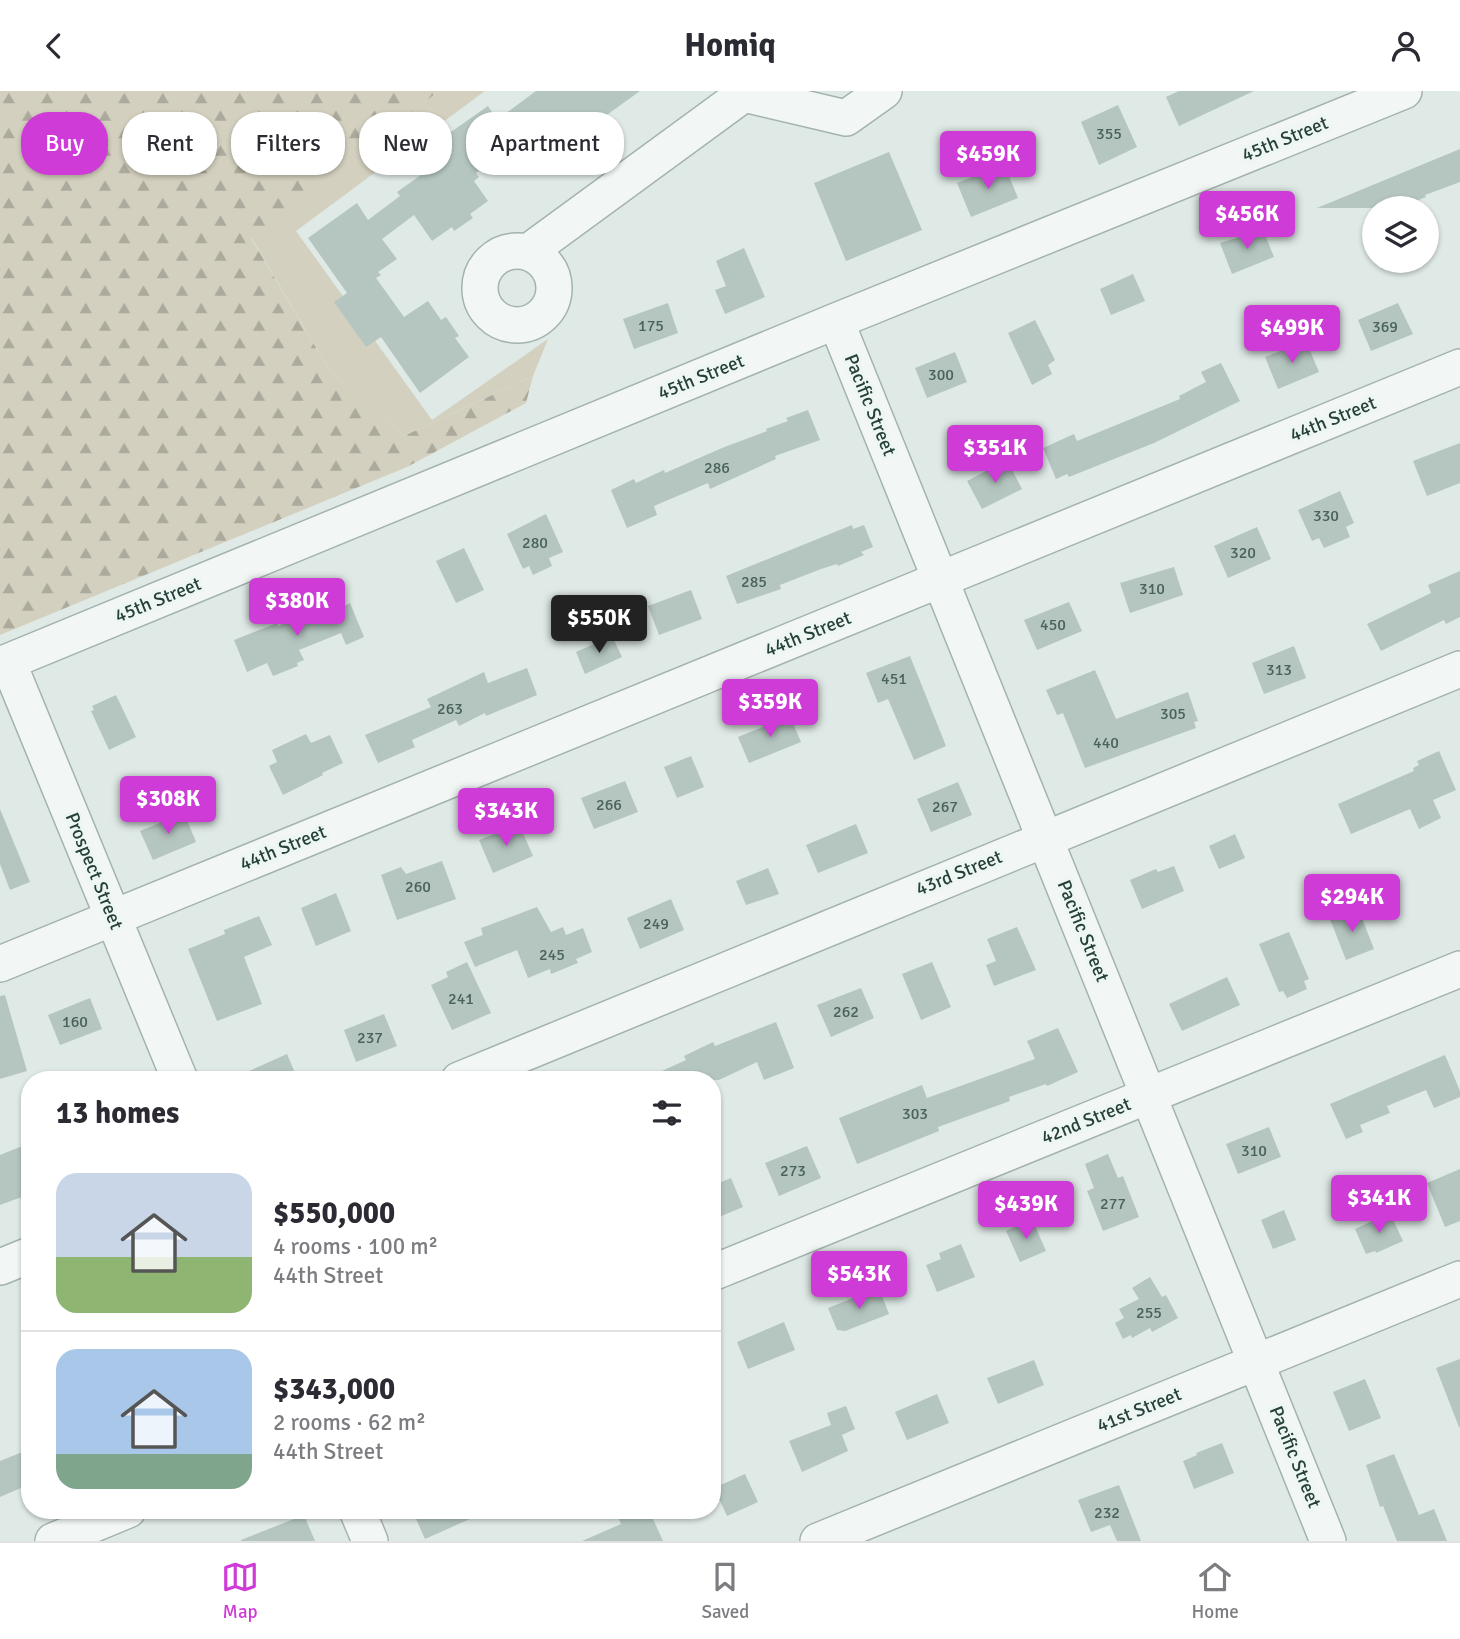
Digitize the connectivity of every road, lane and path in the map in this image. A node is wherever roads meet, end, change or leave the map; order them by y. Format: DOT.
graph roads {
  1 [pos="884,91"];
  2 [pos="1404,91"];
  3 [pos="528,252"];
  4 [pos="836,321"];
  5 [pos="1460,367"];
  6 [pos="941,579"];
  7 [pos="4,664"];
  8 [pos="1460,669"];
  9 [pos="1045,838"];
  10 [pos="113,918"];
  11 [pos="0,964"];
  12 [pos="1460,969"];
  13 [pos="176,1071"];
  14 [pos="481,1071"];
  15 [pos="1150,1095"];
  16 [pos="21,1259"];
  17 [pos="0,1267"];
  18 [pos="721,1269"];
  19 [pos="1460,1279"];
  20 [pos="1257,1361"];
  21 [pos="106,1519"];
  22 [pos="361,1519"];
  23 [pos="53,1541"];
  24 [pos="370,1541"];
  25 [pos="818,1541"];
  26 [pos="1328,1541"];
  1 -- 3 [label="street"];
  2 -- 4 [label="street, 45th Street"];
  4 -- 6 [label="street, Pacific Street"];
  4 -- 7 [label="street, 45th Street"];
  5 -- 6 [label="street, 44th Street"];
  6 -- 9 [label="street, Pacific Street"];
  6 -- 10 [label="street, 44th Street"];
  7 -- 10 [label="street, Prospect Street"];
  8 -- 9 [label="street, 43rd Street"];
  9 -- 14 [label="street, 43rd Street"];
  9 -- 15 [label="street, Pacific Street"];
  10 -- 11 [label="street, 44th Street"];
  10 -- 13 [label="street, Prospect Street"];
  12 -- 15 [label="street, 42nd Street"];
  15 -- 18 [label="street, 42nd Street"];
  15 -- 20 [label="street, Pacific Street"];
  16 -- 17 [label="street"];
  19 -- 20 [label="street, 41st Street"];
  20 -- 25 [label="street, 41st Street"];
  20 -- 26 [label="street, Pacific Street"];
  21 -- 23 [label="street"];
  22 -- 24 [label="street"];
}
